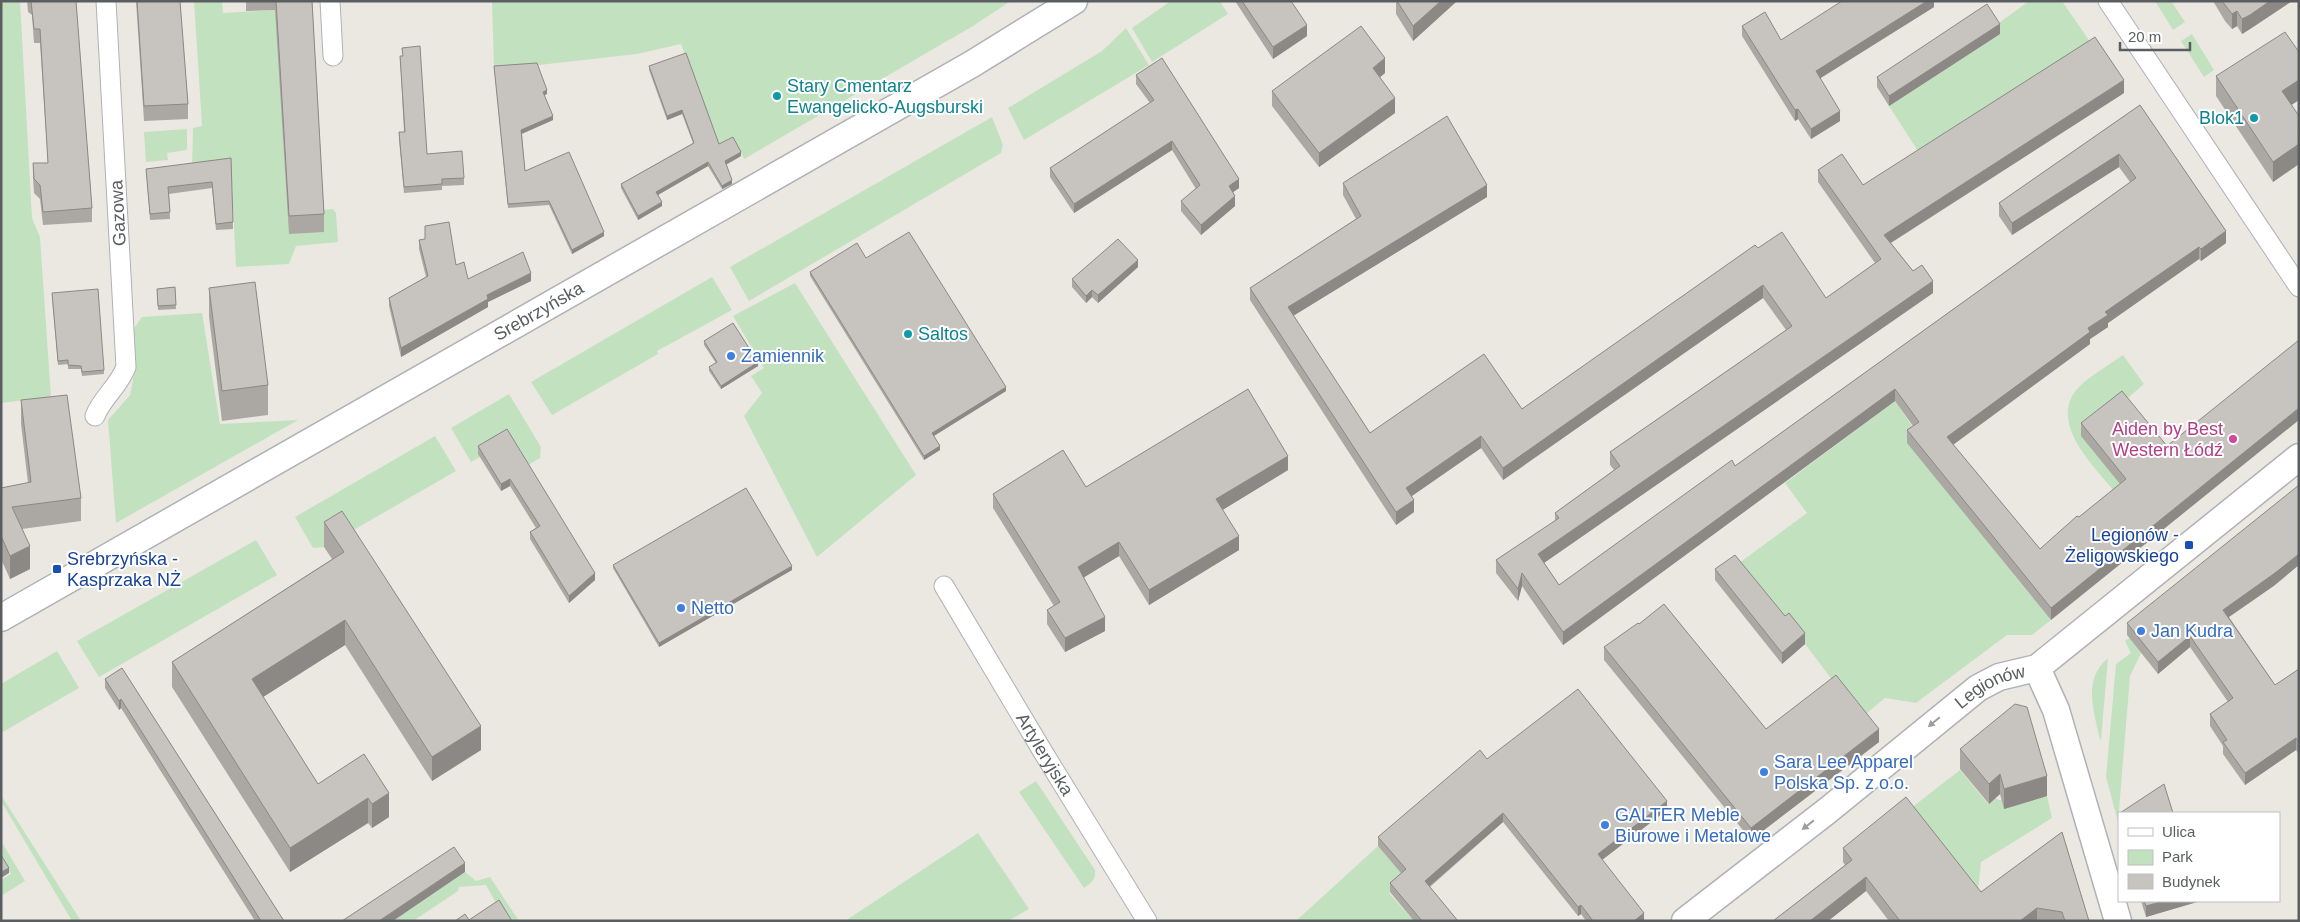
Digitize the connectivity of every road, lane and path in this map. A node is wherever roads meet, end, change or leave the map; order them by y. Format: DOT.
graph roads {
  1 [pos="106,1"];
  2 [pos="330,1"];
  3 [pos="1074,1"];
  4 [pos="2108,1"];
  5 [pos="333,56"];
  6 [pos="2299,288"];
  7 [pos="95,416"];
  8 [pos="2299,457"];
  9 [pos="944,586"];
  10 [pos="1,618"];
  11 [pos="2037,668"];
  12 [pos="1147,921"];
  13 [pos="1685,921"];
  14 [pos="2118,921"];
  1 -- 7 [label="street, Gazowa"];
  2 -- 5 [label="street"];
  3 -- 10 [label="main road, Srebrzyńska"];
  4 -- 6 [label="street"];
  8 -- 11 [label="main road, Legionów"];
  9 -- 12 [label="street, Artyleryjska"];
  11 -- 13 [label="main road, Legionów, one-way"];
  11 -- 14 [label="main road"];
}
